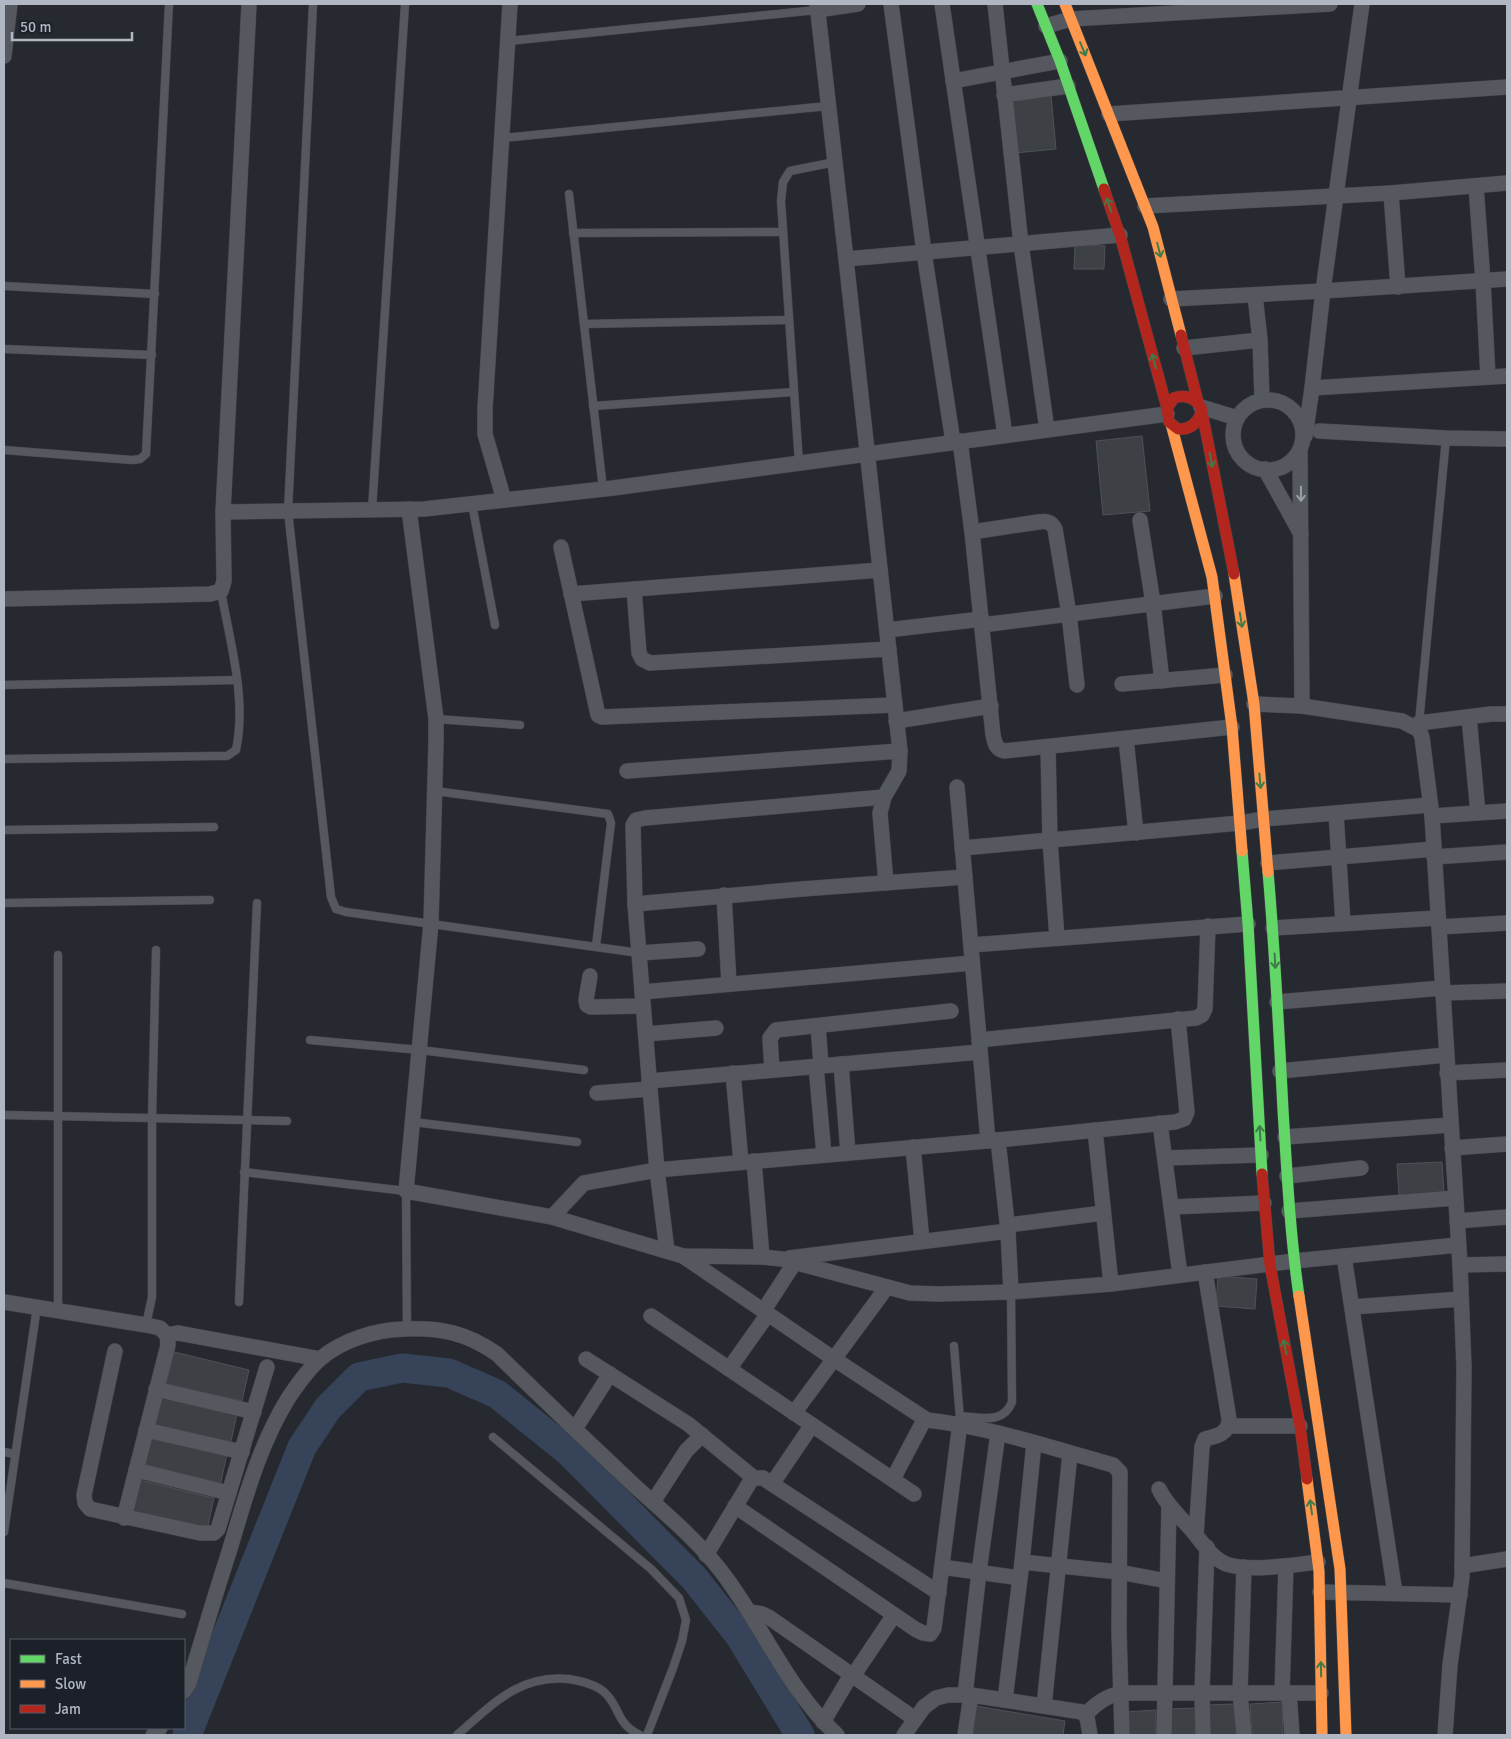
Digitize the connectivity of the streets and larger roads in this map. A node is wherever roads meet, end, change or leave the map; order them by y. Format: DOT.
graph roads {
  1 [pos="10,4"];
  2 [pos="249,4"];
  3 [pos="510,4"];
  4 [pos="858,4"];
  5 [pos="891,4"];
  6 [pos="942,4"];
  7 [pos="994,4"];
  8 [pos="1037,4"];
  9 [pos="1065,4"];
  10 [pos="1330,4"];
  11 [pos="1362,4"];
  12 [pos="817,7"];
  13 [pos="1210,7"];
  14 [pos="1071,20"];
  15 [pos="1046,26"];
  16 [pos="4,56"];
  17 [pos="1060,61"];
  18 [pos="1002,72"];
  19 [pos="953,81"];
  20 [pos="1068,86"];
  21 [pos="1507,87"];
  22 [pos="1004,95"];
  23 [pos="1349,98"];
  24 [pos="1109,114"];
  25 [pos="1507,183"];
  26 [pos="1476,186"];
  27 [pos="1392,193"];
  28 [pos="1336,196"];
  29 [pos="1144,206"];
  30 [pos="1120,235"];
  31 [pos="1021,244"];
  32 [pos="978,248"];
  33 [pos="924,252"];
  34 [pos="846,259"];
  35 [pos="1507,279"];
  36 [pos="1483,281"];
  37 [pos="1398,287"];
  38 [pos="1323,291"];
  39 [pos="1255,295"];
  40 [pos="1171,298"];
  41 [pos="1260,340"];
  42 [pos="1184,348"];
  43 [pos="1507,376"];
  44 [pos="1488,377"];
  45 [pos="1312,388"];
  46 [pos="1262,399"];
  47 [pos="1200,407"];
  48 [pos="1168,415"];
  49 [pos="1237,418"];
  50 [pos="1047,430"];
  51 [pos="1312,434"];
  52 [pos="1005,435"];
  53 [pos="1507,438"];
  54 [pos="956,442"];
  55 [pos="1300,452"];
  56 [pos="868,454"];
  57 [pos="1265,470"];
  58 [pos="504,500"];
  59 [pos="409,509"];
  60 [pos="223,512"];
  61 [pos="1140,520"];
  62 [pos="972,532"];
  63 [pos="1301,536"];
  64 [pos="561,547"];
  65 [pos="880,570"];
  66 [pos="634,589"];
  67 [pos="571,594"];
  68 [pos="1215,596"];
  69 [pos="4,599"];
  70 [pos="1153,603"];
  71 [pos="1069,614"];
  72 [pos="982,622"];
  73 [pos="887,630"];
  74 [pos="889,649"];
  75 [pos="1225,675"];
  76 [pos="1162,681"];
  77 [pos="1122,684"];
  78 [pos="1077,686"];
  79 [pos="1254,704"];
  80 [pos="895,705"];
  81 [pos="990,706"];
  82 [pos="1302,706"];
  83 [pos="1507,714"];
  84 [pos="1469,717"];
  85 [pos="896,721"];
  86 [pos="1419,726"];
  87 [pos="1232,727"];
  88 [pos="1126,739"];
  89 [pos="1048,747"];
  90 [pos="900,751"];
  91 [pos="627,771"];
  92 [pos="957,787"];
  93 [pos="884,797"];
  94 [pos="1431,810"];
  95 [pos="1507,811"];
  96 [pos="1336,813"];
  97 [pos="1478,813"];
  98 [pos="1264,819"];
  99 [pos="1240,823"];
  100 [pos="1136,833"];
  101 [pos="1050,841"];
  102 [pos="962,848"];
  103 [pos="1507,852"];
  104 [pos="1434,853"];
  105 [pos="1338,858"];
  106 [pos="1268,864"];
  107 [pos="965,877"];
  108 [pos="886,883"];
  109 [pos="724,896"];
  110 [pos="635,904"];
  111 [pos="1438,922"];
  112 [pos="1343,923"];
  113 [pos="1507,923"];
  114 [pos="1248,924"];
  115 [pos="1208,926"];
  116 [pos="1273,928"];
  117 [pos="1057,938"];
  118 [pos="971,944"];
  119 [pos="698,950"];
  120 [pos="639,953"];
  121 [pos="972,963"];
  122 [pos="590,976"];
  123 [pos="729,984"];
  124 [pos="1442,991"];
  125 [pos="1507,991"];
  126 [pos="643,999"];
  127 [pos="1277,1002"];
  128 [pos="950,1011"];
  129 [pos="1178,1019"];
  130 [pos="818,1026"];
  131 [pos="716,1028"];
  132 [pos="646,1034"];
  133 [pos="979,1046"];
  134 [pos="1446,1055"];
  135 [pos="841,1064"];
  136 [pos="819,1066"];
  137 [pos="772,1070"];
  138 [pos="1507,1070"];
  139 [pos="1280,1071"];
  140 [pos="732,1073"];
  141 [pos="1447,1073"];
  142 [pos="650,1085"];
  143 [pos="597,1093"];
  144 [pos="1160,1123"];
  145 [pos="1450,1124"];
  146 [pos="1095,1130"];
  147 [pos="1285,1137"];
  148 [pos="993,1140"];
  149 [pos="1507,1144"];
  150 [pos="913,1147"];
  151 [pos="1452,1148"];
  152 [pos="848,1153"];
  153 [pos="824,1155"];
  154 [pos="1261,1155"];
  155 [pos="1165,1158"];
  156 [pos="748,1161"];
  157 [pos="1361,1168"];
  158 [pos="657,1170"];
  159 [pos="1287,1176"];
  160 [pos="1455,1198"];
  161 [pos="1264,1203"];
  162 [pos="1171,1206"];
  163 [pos="1289,1211"];
  164 [pos="1103,1213"];
  165 [pos="552,1217"];
  166 [pos="1507,1217"];
  167 [pos="1457,1221"];
  168 [pos="1008,1228"];
  169 [pos="922,1241"];
  170 [pos="1458,1245"];
  171 [pos="667,1251"];
  172 [pos="684,1256"];
  173 [pos="1344,1256"];
  174 [pos="762,1257"];
  175 [pos="789,1260"];
  176 [pos="1294,1261"];
  177 [pos="1507,1264"];
  178 [pos="1270,1265"];
  179 [pos="1460,1265"];
  180 [pos="1205,1272"];
  181 [pos="1180,1275"];
  182 [pos="1111,1284"];
  183 [pos="887,1287"];
  184 [pos="1011,1292"];
  185 [pos="1461,1300"];
  186 [pos="4,1302"];
  187 [pos="1352,1307"];
  188 [pos="766,1312"];
  189 [pos="651,1316"];
  190 [pos="168,1335"];
  191 [pos="114,1351"];
  192 [pos="320,1359"];
  193 [pos="586,1359"];
  194 [pos="834,1359"];
  195 [pos="267,1368"];
  196 [pos="730,1369"];
  197 [pos="610,1374"];
  198 [pos="156,1389"];
  199 [pos="254,1412"];
  200 [pos="794,1413"];
  201 [pos="927,1420"];
  202 [pos="960,1420"];
  203 [pos="812,1425"];
  204 [pos="1229,1426"];
  205 [pos="1300,1426"];
  206 [pos="575,1429"];
  207 [pos="146,1430"];
  208 [pos="998,1433"];
  209 [pos="702,1436"];
  210 [pos="1034,1443"];
  211 [pos="242,1452"];
  212 [pos="1070,1454"];
  213 [pos="136,1470"];
  214 [pos="754,1478"];
  215 [pos="893,1479"];
  216 [pos="772,1484"];
  217 [pos="1159,1489"];
  218 [pos="229,1493"];
  219 [pos="914,1494"];
  220 [pos="653,1502"];
  221 [pos="1168,1505"];
  222 [pos="735,1506"];
  223 [pos="124,1518"];
  224 [pos="1196,1535"];
  225 [pos="1206,1547"];
  226 [pos="706,1555"];
  227 [pos="1507,1559"];
  228 [pos="1022,1562"];
  229 [pos="1318,1562"];
  230 [pos="1059,1566"];
  231 [pos="1286,1566"];
  232 [pos="1462,1566"];
  233 [pos="942,1567"];
  234 [pos="1244,1567"];
  235 [pos="979,1572"];
  236 [pos="1119,1572"];
  237 [pos="1020,1578"];
  238 [pos="1167,1581"];
  239 [pos="1320,1592"];
  240 [pos="1341,1592"];
  241 [pos="939,1593"];
  242 [pos="1395,1593"];
  243 [pos="1460,1594"];
  244 [pos="750,1612"];
  245 [pos="894,1615"];
  246 [pos="852,1675"];
  247 [pos="185,1690"];
  248 [pos="1121,1693"];
  249 [pos="1166,1693"];
  250 [pos="1202,1693"];
  251 [pos="1240,1693"];
  252 [pos="1286,1693"];
  253 [pos="1321,1693"];
  254 [pos="968,1695"];
  255 [pos="1005,1700"];
  256 [pos="1044,1706"];
  257 [pos="1086,1714"];
  258 [pos="916,1719"];
  259 [pos="823,1722"];
  260 [pos="836,1735"];
  261 [pos="904,1735"];
  262 [pos="965,1735"];
  263 [pos="1090,1735"];
  264 [pos="1122,1735"];
  265 [pos="1164,1735"];
  266 [pos="1203,1735"];
  267 [pos="1244,1735"];
  268 [pos="1292,1735"];
  269 [pos="1322,1735"];
  270 [pos="1346,1735"];
  271 [pos="1445,1735"];
  1 -- 16 [label="street"];
  2 -- 60 [label="street"];
  3 -- 58 [label="street"];
  4 -- 12 [label="street"];
  5 -- 33 [label="street"];
  6 -- 19 [label="street"];
  7 -- 18 [label="street"];
  8 -- 15 [label="main road"];
  9 -- 14 [label="main road"];
  10 -- 13 [label="street"];
  11 -- 23 [label="street"];
  12 -- 34 [label="street"];
  13 -- 14 [label="street"];
  14 -- 15 [label="street"];
  14 -- 24 [label="main road, one-way"];
  15 -- 17 [label="main road"];
  17 -- 18 [label="street"];
  17 -- 20 [label="main road"];
  18 -- 19 [label="street"];
  18 -- 22 [label="street"];
  19 -- 32 [label="street"];
  20 -- 22 [label="street"];
  30 -- 20 [label="main road, one-way"];
  21 -- 23 [label="street"];
  22 -- 31 [label="street"];
  23 -- 24 [label="street"];
  23 -- 28 [label="street"];
  24 -- 29 [label="main road"];
  25 -- 26 [label="street"];
  26 -- 27 [label="street"];
  26 -- 36 [label="street"];
  27 -- 28 [label="street"];
  27 -- 37 [label="street"];
  28 -- 29 [label="street"];
  28 -- 38 [label="street"];
  29 -- 40 [label="main road, one-way"];
  30 -- 31 [label="street"];
  48 -- 30 [label="main road, one-way"];
  31 -- 32 [label="street"];
  31 -- 50 [label="street"];
  32 -- 33 [label="street"];
  32 -- 52 [label="street"];
  33 -- 34 [label="street"];
  33 -- 54 [label="street"];
  34 -- 56 [label="street"];
  35 -- 36 [label="street"];
  36 -- 37 [label="street"];
  36 -- 44 [label="street"];
  37 -- 38 [label="street"];
  38 -- 39 [label="street"];
  38 -- 45 [label="street"];
  39 -- 40 [label="street"];
  39 -- 41 [label="street"];
  40 -- 42 [label="main road"];
  41 -- 42 [label="street"];
  41 -- 46 [label="street"];
  42 -- 47 [label="main road"];
  43 -- 44 [label="street"];
  44 -- 45 [label="street"];
  45 -- 51 [label="street"];
  46 -- 49 [label="street"];
  46 -- 51 [label="street"];
  47 -- 48 [label="main road"];
  47 -- 48 [label="main road"];
  47 -- 49 [label="street"];
  47 -- 79 [label="main road, one-way"];
  48 -- 50 [label="street"];
  48 -- 68 [label="main road"];
  49 -- 57 [label="street"];
  50 -- 52 [label="street"];
  51 -- 53 [label="street"];
  51 -- 55 [label="street"];
  52 -- 54 [label="street"];
  54 -- 56 [label="street"];
  54 -- 62 [label="street"];
  55 -- 57 [label="street"];
  55 -- 63 [label="street, one-way"];
  56 -- 58 [label="street"];
  56 -- 65 [label="street"];
  57 -- 63 [label="street"];
  58 -- 59 [label="street"];
  59 -- 60 [label="street"];
  59 -- 165 [label="street"];
  60 -- 69 [label="street"];
  61 -- 70 [label="street"];
  62 -- 71 [label="street"];
  62 -- 72 [label="street"];
  63 -- 82 [label="street"];
  64 -- 67 [label="street"];
  65 -- 66 [label="street"];
  65 -- 73 [label="street"];
  66 -- 67 [label="street"];
  66 -- 74 [label="street"];
  67 -- 80 [label="street"];
  68 -- 70 [label="street"];
  68 -- 75 [label="main road"];
  70 -- 71 [label="street"];
  70 -- 76 [label="street"];
  71 -- 72 [label="street"];
  71 -- 78 [label="street"];
  72 -- 73 [label="street"];
  72 -- 81 [label="street"];
  73 -- 74 [label="street"];
  74 -- 80 [label="street"];
  75 -- 76 [label="street"];
  75 -- 87 [label="main road"];
  76 -- 77 [label="street"];
  79 -- 82 [label="street"];
  79 -- 98 [label="main road, one-way"];
  80 -- 85 [label="street"];
  81 -- 85 [label="street"];
  81 -- 89 [label="street"];
  82 -- 86 [label="street"];
  83 -- 84 [label="street"];
  84 -- 86 [label="street"];
  84 -- 97 [label="street"];
  85 -- 90 [label="street"];
  86 -- 94 [label="street"];
  87 -- 88 [label="street"];
  87 -- 99 [label="main road"];
  88 -- 89 [label="street"];
  88 -- 100 [label="street"];
  89 -- 101 [label="street"];
  90 -- 91 [label="street"];
  90 -- 93 [label="street"];
  92 -- 102 [label="street"];
  93 -- 108 [label="street"];
  93 -- 110 [label="street"];
  94 -- 96 [label="street"];
  94 -- 97 [label="street"];
  94 -- 104 [label="street"];
  95 -- 97 [label="street"];
  96 -- 98 [label="street"];
  96 -- 105 [label="street"];
  98 -- 99 [label="street"];
  98 -- 106 [label="main road"];
  99 -- 100 [label="street"];
  99 -- 114 [label="main road"];
  100 -- 101 [label="street"];
  101 -- 102 [label="street"];
  101 -- 117 [label="street"];
  102 -- 107 [label="street"];
  103 -- 104 [label="street"];
  104 -- 105 [label="street"];
  104 -- 111 [label="street"];
  105 -- 106 [label="street"];
  105 -- 112 [label="street"];
  106 -- 116 [label="main road"];
  107 -- 108 [label="street"];
  107 -- 118 [label="street"];
  108 -- 109 [label="street"];
  109 -- 110 [label="street"];
  109 -- 123 [label="street"];
  110 -- 120 [label="street"];
  111 -- 112 [label="street"];
  111 -- 113 [label="street"];
  111 -- 124 [label="street"];
  112 -- 116 [label="street"];
  114 -- 115 [label="street"];
  154 -- 114 [label="main road, one-way"];
  115 -- 117 [label="street"];
  115 -- 129 [label="street"];
  116 -- 127 [label="main road, one-way"];
  117 -- 118 [label="street"];
  118 -- 121 [label="street"];
  119 -- 120 [label="street"];
  120 -- 126 [label="street"];
  121 -- 123 [label="street"];
  121 -- 133 [label="street"];
  122 -- 126 [label="street"];
  123 -- 126 [label="street"];
  124 -- 125 [label="street"];
  124 -- 127 [label="street"];
  124 -- 134 [label="street"];
  126 -- 132 [label="street"];
  127 -- 139 [label="main road"];
  128 -- 130 [label="street"];
  129 -- 133 [label="street"];
  129 -- 144 [label="street"];
  130 -- 136 [label="street"];
  130 -- 137 [label="street"];
  131 -- 132 [label="street"];
  132 -- 142 [label="street"];
  133 -- 135 [label="street"];
  133 -- 148 [label="street"];
  134 -- 139 [label="street"];
  134 -- 141 [label="street"];
  135 -- 136 [label="street"];
  135 -- 152 [label="street"];
  136 -- 137 [label="street"];
  136 -- 153 [label="street"];
  137 -- 140 [label="street"];
  138 -- 141 [label="street"];
  139 -- 147 [label="main road"];
  140 -- 142 [label="street"];
  140 -- 156 [label="street"];
  141 -- 145 [label="street"];
  142 -- 143 [label="street"];
  142 -- 158 [label="street"];
  144 -- 146 [label="street"];
  144 -- 155 [label="street"];
  145 -- 147 [label="street"];
  145 -- 151 [label="street"];
  146 -- 148 [label="street"];
  146 -- 164 [label="street"];
  147 -- 159 [label="main road"];
  148 -- 150 [label="street"];
  148 -- 168 [label="street"];
  149 -- 151 [label="street"];
  150 -- 152 [label="street"];
  150 -- 169 [label="street"];
  151 -- 160 [label="street"];
  152 -- 153 [label="street"];
  153 -- 156 [label="street"];
  154 -- 155 [label="street"];
  154 -- 161 [label="main road"];
  155 -- 162 [label="street"];
  156 -- 158 [label="street"];
  156 -- 174 [label="street"];
  157 -- 159 [label="street"];
  158 -- 165 [label="street"];
  158 -- 171 [label="street"];
  159 -- 163 [label="main road"];
  160 -- 163 [label="street"];
  160 -- 167 [label="street"];
  161 -- 162 [label="street"];
  161 -- 178 [label="main road"];
  162 -- 181 [label="street"];
  163 -- 176 [label="main road"];
  164 -- 168 [label="street"];
  164 -- 182 [label="street"];
  165 -- 171 [label="street"];
  166 -- 167 [label="street"];
  167 -- 170 [label="street"];
  168 -- 169 [label="street"];
  168 -- 184 [label="street"];
  169 -- 175 [label="street"];
  170 -- 173 [label="street"];
  170 -- 179 [label="street"];
  171 -- 172 [label="street"];
  172 -- 174 [label="street"];
  172 -- 188 [label="street"];
  173 -- 176 [label="street"];
  173 -- 187 [label="street"];
  174 -- 175 [label="street"];
  175 -- 183 [label="street"];
  175 -- 188 [label="street"];
  176 -- 178 [label="street"];
  176 -- 240 [label="main road"];
  177 -- 179 [label="street"];
  178 -- 180 [label="street"];
  205 -- 178 [label="main road, one-way"];
  179 -- 185 [label="street"];
  180 -- 181 [label="street"];
  180 -- 204 [label="street"];
  181 -- 182 [label="street"];
  182 -- 184 [label="street"];
  183 -- 184 [label="street"];
  183 -- 194 [label="street"];
  185 -- 187 [label="street"];
  185 -- 232 [label="street"];
  186 -- 190 [label="street"];
  187 -- 242 [label="street"];
  188 -- 194 [label="street"];
  188 -- 196 [label="street"];
  189 -- 196 [label="street"];
  190 -- 192 [label="street"];
  190 -- 198 [label="street"];
  191 -- 223 [label="street"];
  192 -- 206 [label="street"];
  192 -- 247 [label="street"];
  193 -- 197 [label="street"];
  194 -- 200 [label="street"];
  194 -- 201 [label="street"];
  195 -- 199 [label="street"];
  196 -- 200 [label="street"];
  197 -- 206 [label="street"];
  197 -- 209 [label="street"];
  198 -- 199 [label="street"];
  198 -- 207 [label="street"];
  199 -- 211 [label="street"];
  200 -- 203 [label="street"];
  201 -- 202 [label="street"];
  201 -- 215 [label="street"];
  202 -- 208 [label="street"];
  202 -- 233 [label="street"];
  203 -- 215 [label="street"];
  203 -- 216 [label="street"];
  204 -- 205 [label="street"];
  204 -- 224 [label="street"];
  229 -- 205 [label="main road, one-way"];
  206 -- 220 [label="street"];
  207 -- 211 [label="street"];
  207 -- 213 [label="street"];
  208 -- 210 [label="street"];
  208 -- 235 [label="street"];
  209 -- 214 [label="street"];
  209 -- 220 [label="street"];
  210 -- 212 [label="street"];
  210 -- 228 [label="street"];
  211 -- 218 [label="street"];
  212 -- 230 [label="street"];
  212 -- 236 [label="street"];
  213 -- 218 [label="street"];
  213 -- 223 [label="street"];
  214 -- 216 [label="street"];
  214 -- 222 [label="street"];
  215 -- 219 [label="street"];
  216 -- 241 [label="street"];
  217 -- 221 [label="street"];
  218 -- 223 [label="street"];
  220 -- 226 [label="street"];
  221 -- 224 [label="street"];
  221 -- 238 [label="street"];
  222 -- 226 [label="street"];
  222 -- 245 [label="street"];
  224 -- 225 [label="street"];
  225 -- 234 [label="street"];
  225 -- 250 [label="street"];
  226 -- 244 [label="street"];
  227 -- 232 [label="street"];
  228 -- 230 [label="street"];
  228 -- 237 [label="street"];
  229 -- 231 [label="street"];
  229 -- 239 [label="main road"];
  230 -- 236 [label="street"];
  230 -- 256 [label="street"];
  231 -- 234 [label="street"];
  231 -- 252 [label="street"];
  232 -- 243 [label="street"];
  233 -- 235 [label="street"];
  233 -- 241 [label="street"];
  234 -- 251 [label="street"];
  235 -- 237 [label="street"];
  235 -- 254 [label="street"];
  236 -- 238 [label="street"];
  236 -- 248 [label="street"];
  237 -- 255 [label="street"];
  238 -- 249 [label="street"];
  239 -- 240 [label="street"];
  253 -- 239 [label="main road, one-way"];
  240 -- 242 [label="street"];
  240 -- 270 [label="main road"];
  241 -- 245 [label="street"];
  242 -- 243 [label="street"];
  243 -- 271 [label="street"];
  244 -- 246 [label="street"];
  244 -- 259 [label="street"];
  245 -- 246 [label="street"];
  246 -- 258 [label="street"];
  246 -- 259 [label="street"];
  248 -- 249 [label="street"];
  248 -- 257 [label="street"];
  248 -- 264 [label="street"];
  249 -- 250 [label="street"];
  249 -- 265 [label="street"];
  250 -- 251 [label="street"];
  250 -- 266 [label="street"];
  251 -- 252 [label="street"];
  251 -- 267 [label="street"];
  252 -- 253 [label="street"];
  252 -- 268 [label="street"];
  253 -- 269 [label="main road"];
  254 -- 255 [label="street"];
  254 -- 258 [label="street"];
  254 -- 262 [label="street"];
  255 -- 256 [label="street"];
  256 -- 257 [label="street"];
  257 -- 263 [label="street"];
  258 -- 261 [label="street"];
  259 -- 260 [label="street"];
}
